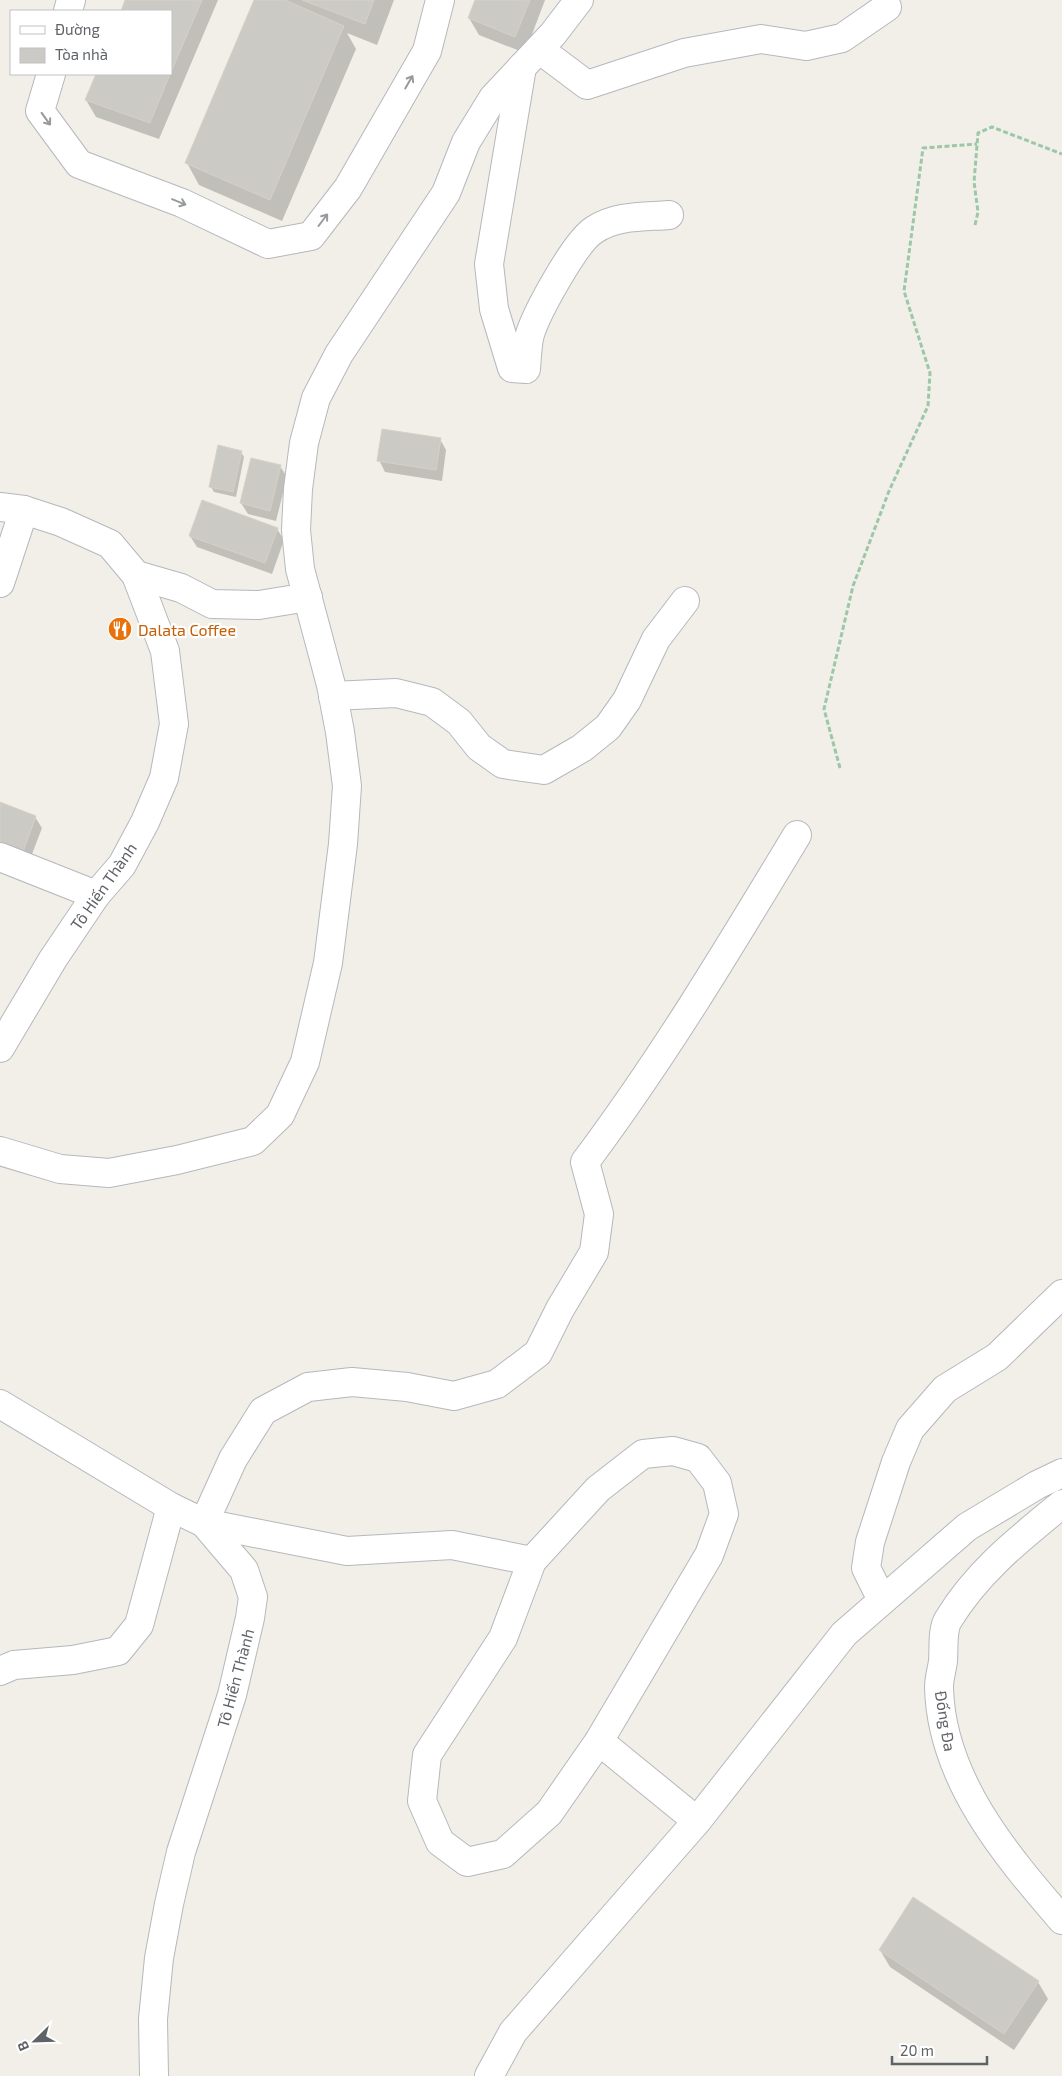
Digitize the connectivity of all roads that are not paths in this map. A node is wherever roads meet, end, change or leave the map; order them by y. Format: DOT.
graph roads {
  1 [pos="440,0"];
  2 [pos="603,0"];
  3 [pos="576,4"];
  4 [pos="886,7"];
  5 [pos="531,58"];
  6 [pos="51,75"];
  7 [pos="669,215"];
  8 [pos="12,508"];
  9 [pos="136,576"];
  10 [pos="0,583"];
  11 [pos="308,597"];
  12 [pos="686,601"];
  13 [pos="333,696"];
  14 [pos="797,835"];
  15 [pos="0,857"];
  16 [pos="96,895"];
  17 [pos="0,1048"];
  18 [pos="0,1151"];
  19 [pos="1062,1294"];
  20 [pos="0,1404"];
  21 [pos="1062,1474"];
  22 [pos="1062,1504"];
  23 [pos="170,1507"];
  24 [pos="204,1523"];
  25 [pos="532,1561"];
  26 [pos="882,1600"];
  27 [pos="0,1670"];
  28 [pos="599,1741"];
  29 [pos="697,1821"];
  30 [pos="1062,1920"];
  31 [pos="154,2076"];
  32 [pos="489,2076"];
  6 -- 1 [label="street, one-way"];
  2 -- 3 [label="street"];
  3 -- 5 [label="street"];
  4 -- 5 [label="street"];
  5 -- 7 [label="street"];
  5 -- 11 [label="street"];
  8 -- 9 [label="street, Tô Hiến Thành"];
  8 -- 10 [label="street"];
  9 -- 11 [label="street"];
  9 -- 16 [label="street, Tô Hiến Thành"];
  11 -- 13 [label="street"];
  12 -- 13 [label="street"];
  13 -- 18 [label="street"];
  14 -- 24 [label="street"];
  15 -- 16 [label="street"];
  16 -- 17 [label="street, Tô Hiến Thành"];
  19 -- 26 [label="street"];
  20 -- 23 [label="street, Tô Hiến Thành"];
  21 -- 26 [label="street"];
  22 -- 30 [label="street, Đống Đa"];
  23 -- 24 [label="street, Tô Hiến Thành"];
  23 -- 27 [label="street"];
  24 -- 25 [label="street"];
  24 -- 31 [label="street, Tô Hiến Thành"];
  25 -- 28 [label="street"];
  25 -- 28 [label="street"];
  26 -- 29 [label="street"];
  28 -- 29 [label="street"];
  29 -- 32 [label="street"];
}
